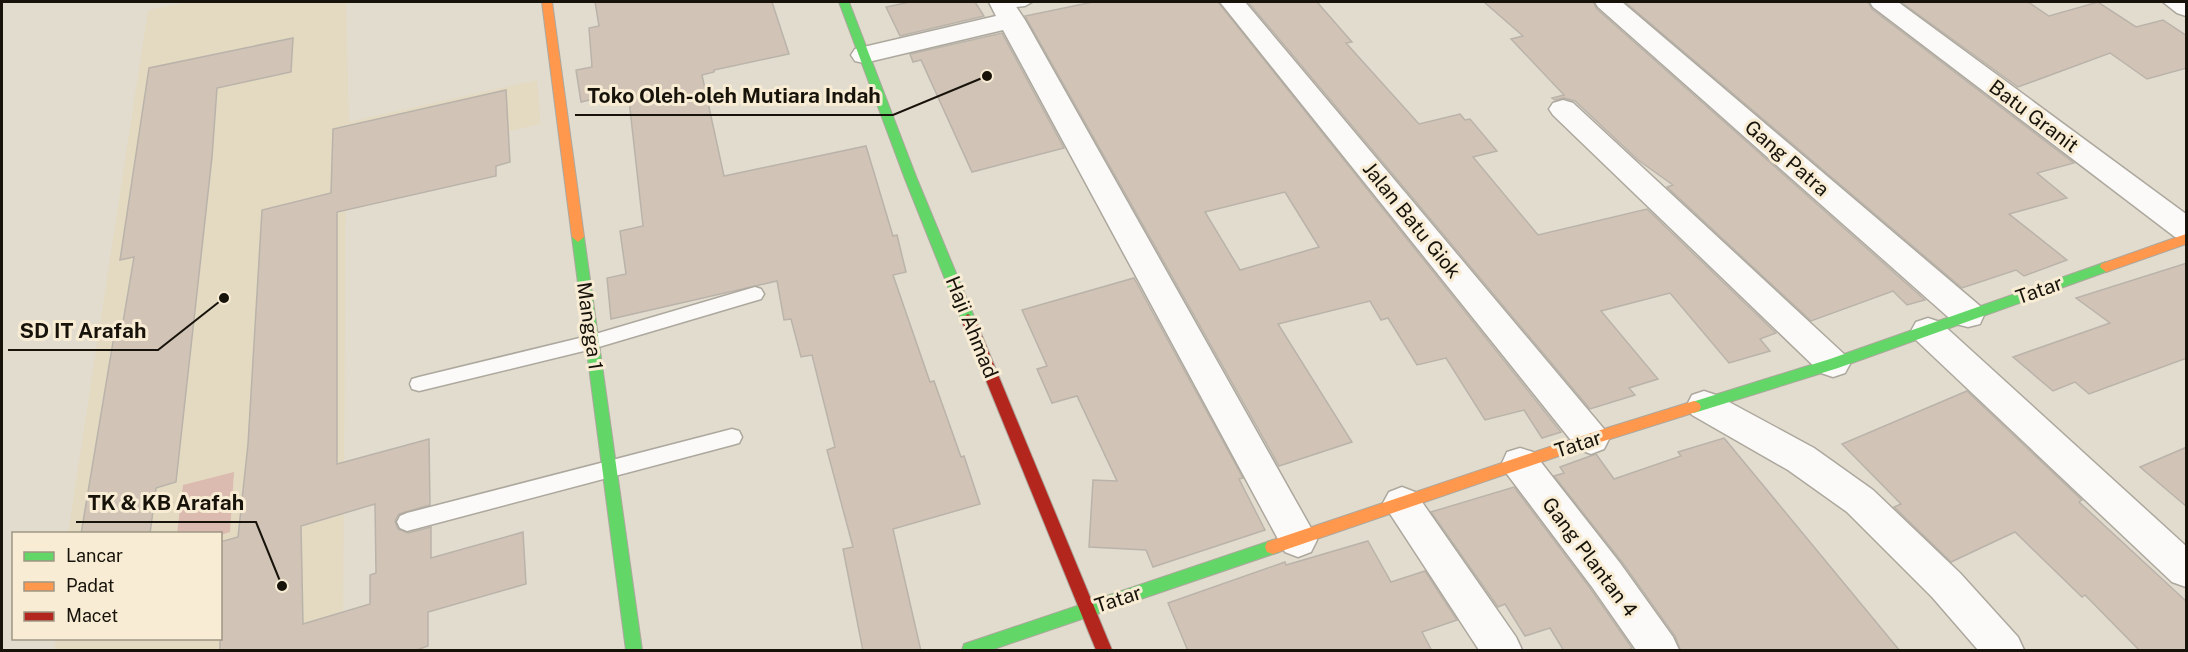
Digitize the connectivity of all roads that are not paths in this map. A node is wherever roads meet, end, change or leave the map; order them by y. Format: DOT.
graph roads {
  1 [pos="547,2"];
  2 [pos="844,2"];
  3 [pos="1232,2"];
  4 [pos="1607,2"];
  5 [pos="1882,2"];
  6 [pos="2176,2"];
  7 [pos="1010,7"];
  8 [pos="2187,8"];
  9 [pos="864,55"];
  10 [pos="1563,109"];
  11 [pos="2187,230"];
  12 [pos="2187,239"];
  13 [pos="755,294"];
  14 [pos="1968,315"];
  15 [pos="1928,331"];
  16 [pos="592,342"];
  17 [pos="1833,364"];
  18 [pos="419,384"];
  19 [pos="1704,405"];
  20 [pos="732,437"];
  21 [pos="1592,439"];
  22 [pos="1520,463"];
  23 [pos="609,468"];
  24 [pos="1402,503"];
  25 [pos="407,522"];
  26 [pos="1298,540"];
  27 [pos="2187,570"];
  28 [pos="1086,610"];
  29 [pos="634,651"];
  30 [pos="970,651"];
  31 [pos="1104,651"];
  32 [pos="1502,651"];
  33 [pos="1659,651"];
  34 [pos="2004,651"];
  1 -- 16 [label="street, Mangga 1"];
  2 -- 9 [label="street, Haji Ahmad"];
  3 -- 21 [label="street, Jalan Batu Giok"];
  4 -- 14 [label="street, Gang Patra"];
  5 -- 11 [label="street, Batu Granit"];
  6 -- 8 [label="street"];
  7 -- 9 [label="street"];
  7 -- 26 [label="street"];
  9 -- 28 [label="street, Haji Ahmad"];
  10 -- 17 [label="street"];
  12 -- 14 [label="street, Tatar"];
  13 -- 16 [label="lane"];
  14 -- 15 [label="street, Tatar"];
  15 -- 17 [label="street, Tatar"];
  15 -- 27 [label="street"];
  16 -- 18 [label="lane"];
  16 -- 23 [label="street, Mangga 1"];
  17 -- 19 [label="street, Tatar"];
  19 -- 21 [label="street, Tatar"];
  19 -- 34 [label="street"];
  20 -- 23 [label="lane"];
  21 -- 22 [label="street, Tatar"];
  22 -- 24 [label="street, Tatar"];
  22 -- 33 [label="street, Gang Plantan 4"];
  23 -- 25 [label="lane"];
  23 -- 29 [label="street, Mangga 1"];
  24 -- 26 [label="street, Tatar"];
  24 -- 32 [label="street"];
  26 -- 28 [label="street, Tatar"];
  28 -- 30 [label="street, Tatar"];
  28 -- 31 [label="street, Haji Ahmad"];
}
